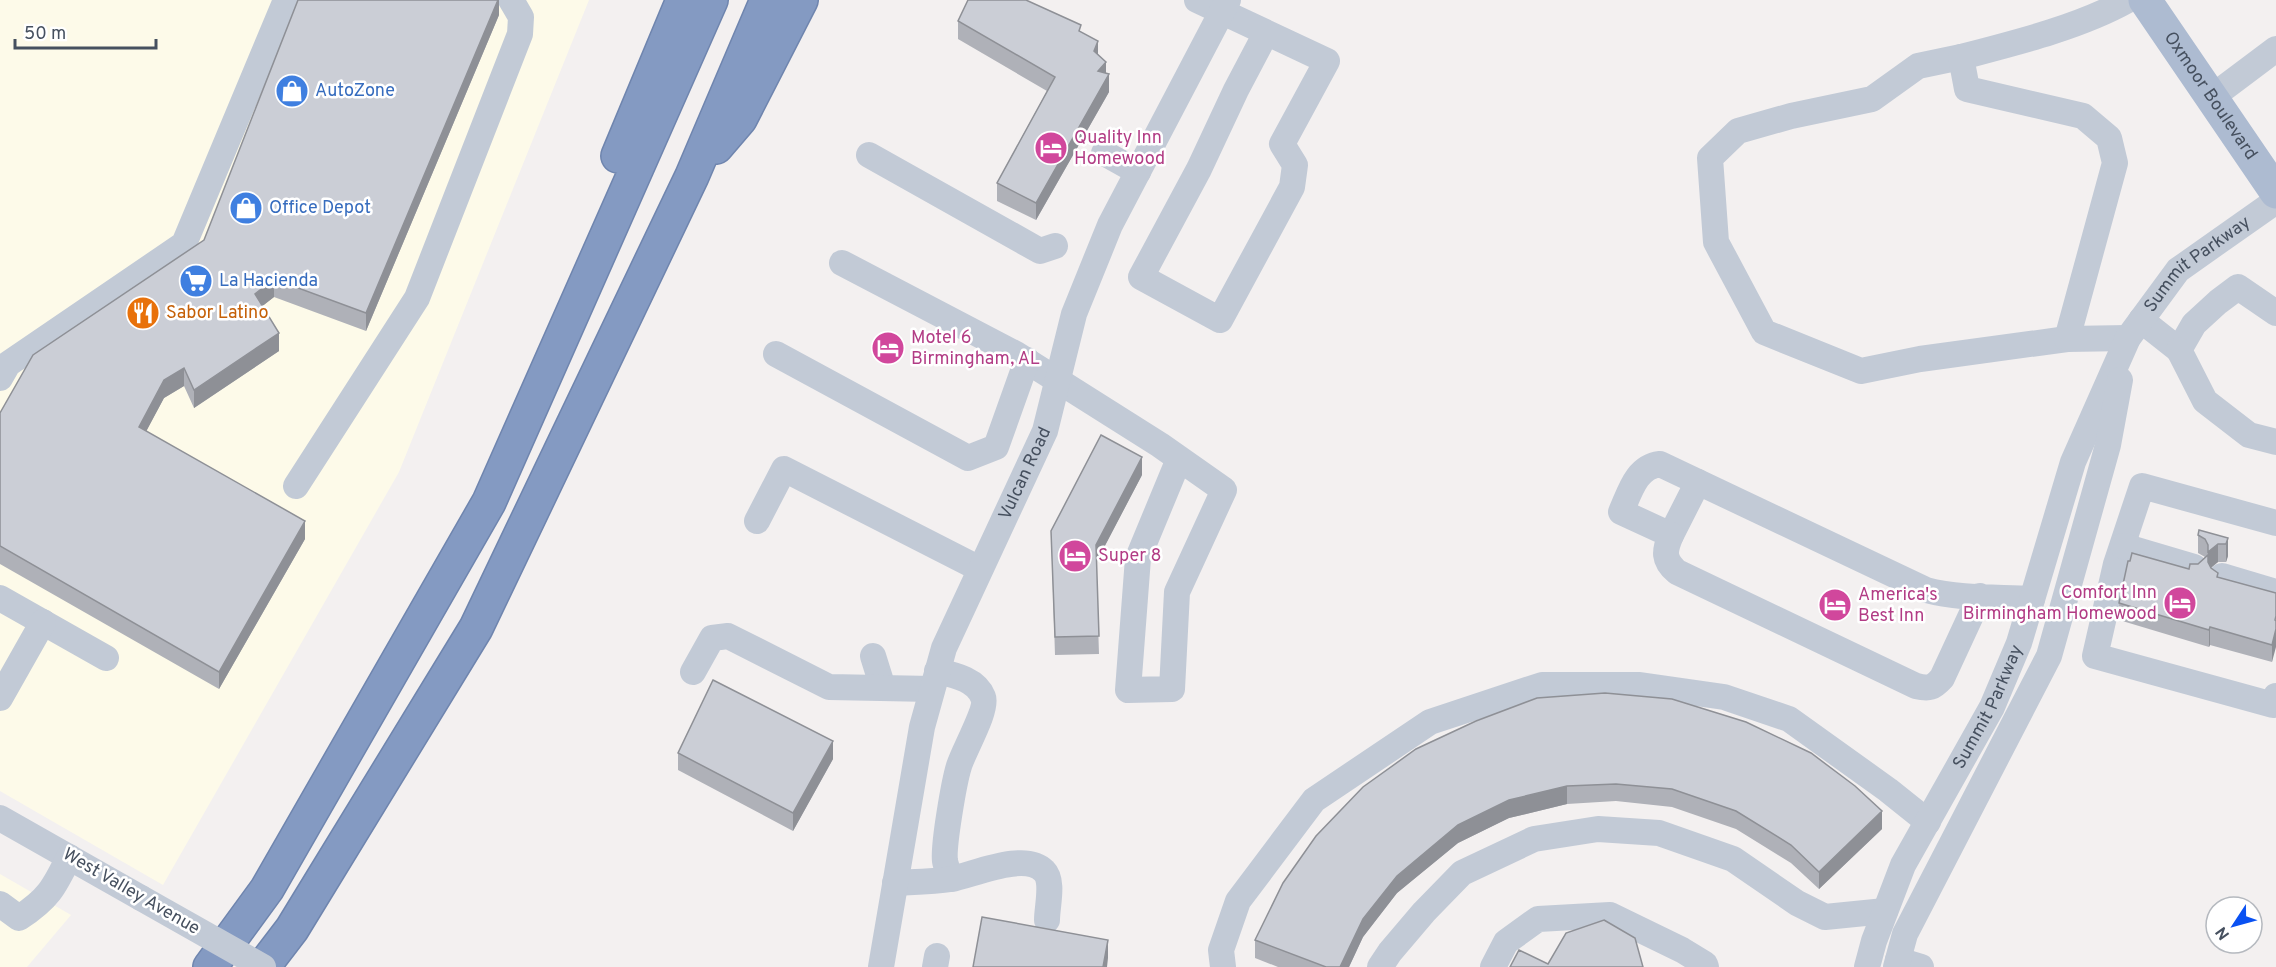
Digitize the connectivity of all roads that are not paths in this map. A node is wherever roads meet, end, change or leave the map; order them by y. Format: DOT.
graph roads {
  1 [pos="286,0"];
  2 [pos="511,0"];
  3 [pos="683,0"];
  4 [pos="711,0"];
  5 [pos="767,0"];
  6 [pos="801,0"];
  7 [pos="1197,0"];
  8 [pos="2128,0"];
  9 [pos="2145,0"];
  10 [pos="1224,6"];
  11 [pos="1266,33"];
  12 [pos="2276,49"];
  13 [pos="1961,57"];
  14 [pos="2212,97"];
  15 [pos="1104,153"];
  16 [pos="869,155"];
  17 [pos="1138,172"];
  18 [pos="692,176"];
  19 [pos="2276,192"];
  20 [pos="2276,201"];
  21 [pos="1055,246"];
  22 [pos="842,263"];
  23 [pos="2276,313"];
  24 [pos="2134,329"];
  25 [pos="2067,339"];
  26 [pos="2179,350"];
  27 [pos="776,354"];
  28 [pos="1027,360"];
  29 [pos="0,378"];
  30 [pos="1058,380"];
  31 [pos="2276,442"];
  32 [pos="1179,459"];
  33 [pos="1698,482"];
  34 [pos="296,486"];
  35 [pos="489,502"];
  36 [pos="757,521"];
  37 [pos="2276,524"];
  38 [pos="1671,534"];
  39 [pos="2048,546"];
  40 [pos="2078,553"];
  41 [pos="2120,555"];
  42 [pos="2194,567"];
  43 [pos="980,569"];
  44 [pos="2222,576"];
  45 [pos="2276,592"];
  46 [pos="1980,596"];
  47 [pos="0,598"];
  48 [pos="2032,599"];
  49 [pos="43,622"];
  50 [pos="873,656"];
  51 [pos="106,658"];
  52 [pos="693,672"];
  53 [pos="935,680"];
  54 [pos="883,688"];
  55 [pos="2276,696"];
  56 [pos="0,698"];
  57 [pos="0,818"];
  58 [pos="1928,822"];
  59 [pos="69,857"];
  60 [pos="951,879"];
  61 [pos="895,883"];
  62 [pos="0,904"];
  63 [pos="1885,911"];
  64 [pos="1047,920"];
  65 [pos="1905,965"];
  66 [pos="210,967"];
  67 [pos="263,967"];
  68 [pos="881,967"];
  69 [pos="1223,967"];
  70 [pos="1380,967"];
  71 [pos="1493,967"];
  72 [pos="1706,967"];
  73 [pos="1867,967"];
  1 -- 29 [label="street"];
  2 -- 34 [label="street"];
  3 -- 35 [label="highway"];
  4 -- 35 [label="highway"];
  5 -- 18 [label="highway"];
  6 -- 18 [label="highway"];
  7 -- 10 [label="street"];
  8 -- 13 [label="street"];
  9 -- 14 [label="main road, Oxmoor Boulevard"];
  10 -- 11 [label="street"];
  10 -- 17 [label="street, Vulcan Road"];
  11 -- 11 [label="street"];
  12 -- 14 [label="street"];
  13 -- 25 [label="street"];
  13 -- 25 [label="street"];
  14 -- 19 [label="main road, Oxmoor Boulevard"];
  15 -- 17 [label="street"];
  16 -- 21 [label="street"];
  17 -- 30 [label="street, Vulcan Road"];
  18 -- 67 [label="highway"];
  20 -- 24 [label="street, Summit Parkway"];
  22 -- 28 [label="street"];
  23 -- 26 [label="street"];
  24 -- 25 [label="street"];
  24 -- 26 [label="street"];
  24 -- 39 [label="street, Summit Parkway"];
  24 -- 40 [label="street, Summit Parkway"];
  26 -- 31 [label="street"];
  27 -- 28 [label="street"];
  28 -- 30 [label="street"];
  30 -- 32 [label="street"];
  30 -- 43 [label="street, Vulcan Road"];
  32 -- 32 [label="street"];
  33 -- 38 [label="street"];
  33 -- 38 [label="street"];
  33 -- 46 [label="street"];
  35 -- 66 [label="highway"];
  36 -- 43 [label="street"];
  37 -- 41 [label="street"];
  38 -- 46 [label="street"];
  39 -- 40 [label="street"];
  39 -- 48 [label="street, Summit Parkway"];
  40 -- 41 [label="street"];
  40 -- 65 [label="street, Summit Parkway"];
  41 -- 42 [label="street"];
  41 -- 55 [label="street"];
  43 -- 53 [label="street, Vulcan Road"];
  44 -- 45 [label="street"];
  46 -- 48 [label="street"];
  47 -- 49 [label="street"];
  48 -- 58 [label="street, Summit Parkway"];
  49 -- 51 [label="street"];
  49 -- 56 [label="street"];
  50 -- 54 [label="street"];
  52 -- 54 [label="street"];
  53 -- 54 [label="street"];
  53 -- 60 [label="street"];
  53 -- 61 [label="street, Vulcan Road"];
  57 -- 59 [label="street, West Valley Avenue"];
  58 -- 63 [label="street, Summit Parkway"];
  58 -- 69 [label="street"];
  59 -- 62 [label="street"];
  59 -- 67 [label="street, West Valley Avenue, bridge"];
  60 -- 61 [label="street"];
  60 -- 64 [label="street"];
  61 -- 68 [label="street, Vulcan Road"];
  63 -- 70 [label="street"];
  63 -- 73 [label="street, Summit Parkway"];
  71 -- 72 [label="street"];
}
